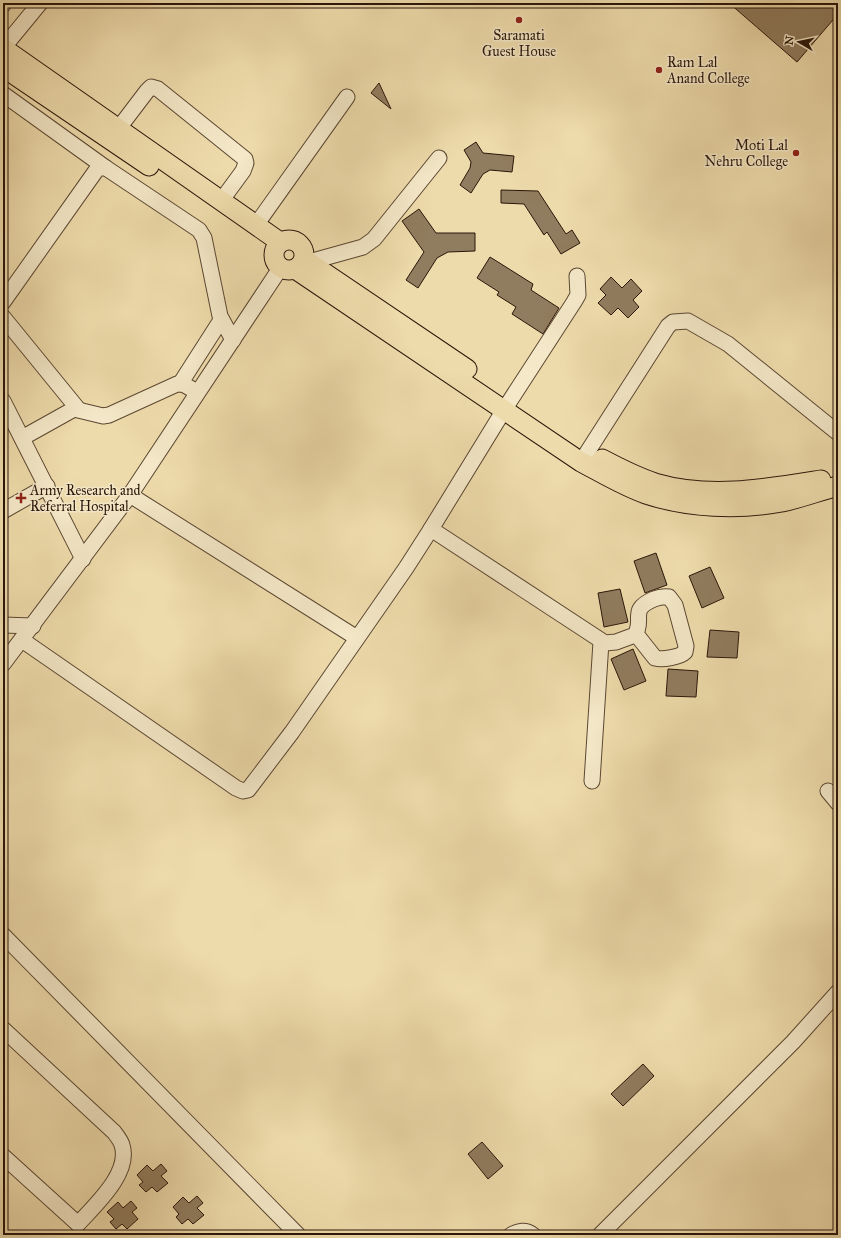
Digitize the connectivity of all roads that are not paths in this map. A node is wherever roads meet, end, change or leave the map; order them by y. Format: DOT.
graph roads {
  1 [pos="40,3"];
  2 [pos="3,48"];
  3 [pos="3,68"];
  4 [pos="3,94"];
  5 [pos="347,97"];
  6 [pos="114,134"];
  7 [pos="439,158"];
  8 [pos="106,168"];
  9 [pos="221,201"];
  10 [pos="256,225"];
  11 [pos="291,258"];
  12 [pos="576,276"];
  13 [pos="3,302"];
  14 [pos="3,317"];
  15 [pos="221,320"];
  16 [pos="233,340"];
  17 [pos="180,384"];
  18 [pos="197,392"];
  19 [pos="3,402"];
  20 [pos="508,405"];
  21 [pos="78,409"];
  22 [pos="838,433"];
  23 [pos="22,438"];
  24 [pos="584,457"];
  25 [pos="838,477"];
  26 [pos="46,486"];
  27 [pos="838,486"];
  28 [pos="130,495"];
  29 [pos="3,511"];
  30 [pos="430,529"];
  31 [pos="84,559"];
  32 [pos="3,625"];
  33 [pos="33,626"];
  34 [pos="636,634"];
  35 [pos="357,638"];
  36 [pos="22,640"];
  37 [pos="601,642"];
  38 [pos="3,664"];
  39 [pos="592,781"];
  40 [pos="828,791"];
  41 [pos="838,803"];
  42 [pos="3,935"];
  43 [pos="838,992"];
  44 [pos="3,1028"];
  45 [pos="3,1156"];
  46 [pos="73,1229"];
  47 [pos="298,1235"];
  48 [pos="511,1235"];
  49 [pos="533,1235"];
  50 [pos="600,1235"];
  1 -- 2 [label="lane"];
  2 -- 6 [label="main road"];
  3 -- 6 [label="main road"];
  4 -- 8 [label="lane"];
  5 -- 10 [label="lane"];
  6 -- 9 [label="main road"];
  6 -- 9 [label="lane"];
  6 -- 11 [label="main road"];
  7 -- 11 [label="lane"];
  8 -- 13 [label="lane"];
  8 -- 15 [label="lane"];
  9 -- 10 [label="main road"];
  10 -- 11 [label="main road"];
  11 -- 16 [label="lane"];
  11 -- 20 [label="main road"];
  12 -- 20 [label="lane"];
  14 -- 21 [label="lane"];
  15 -- 16 [label="lane"];
  15 -- 17 [label="lane"];
  16 -- 18 [label="lane"];
  17 -- 18 [label="lane"];
  17 -- 21 [label="lane"];
  18 -- 28 [label="lane"];
  19 -- 23 [label="lane"];
  20 -- 24 [label="main road"];
  20 -- 30 [label="lane"];
  21 -- 23 [label="lane"];
  22 -- 24 [label="lane"];
  23 -- 26 [label="lane"];
  24 -- 25 [label="main road"];
  24 -- 27 [label="main road"];
  26 -- 29 [label="lane"];
  26 -- 31 [label="lane"];
  28 -- 31 [label="lane"];
  28 -- 35 [label="lane"];
  30 -- 35 [label="lane"];
  30 -- 37 [label="lane"];
  31 -- 33 [label="lane"];
  32 -- 33 [label="lane"];
  33 -- 36 [label="lane"];
  34 -- 37 [label="lane"];
  35 -- 36 [label="lane"];
  36 -- 38 [label="lane"];
  37 -- 39 [label="lane"];
  40 -- 41 [label="lane"];
  42 -- 47 [label="lane"];
  43 -- 50 [label="lane"];
  44 -- 46 [label="lane"];
  45 -- 46 [label="lane"];
  48 -- 49 [label="lane"];
}
